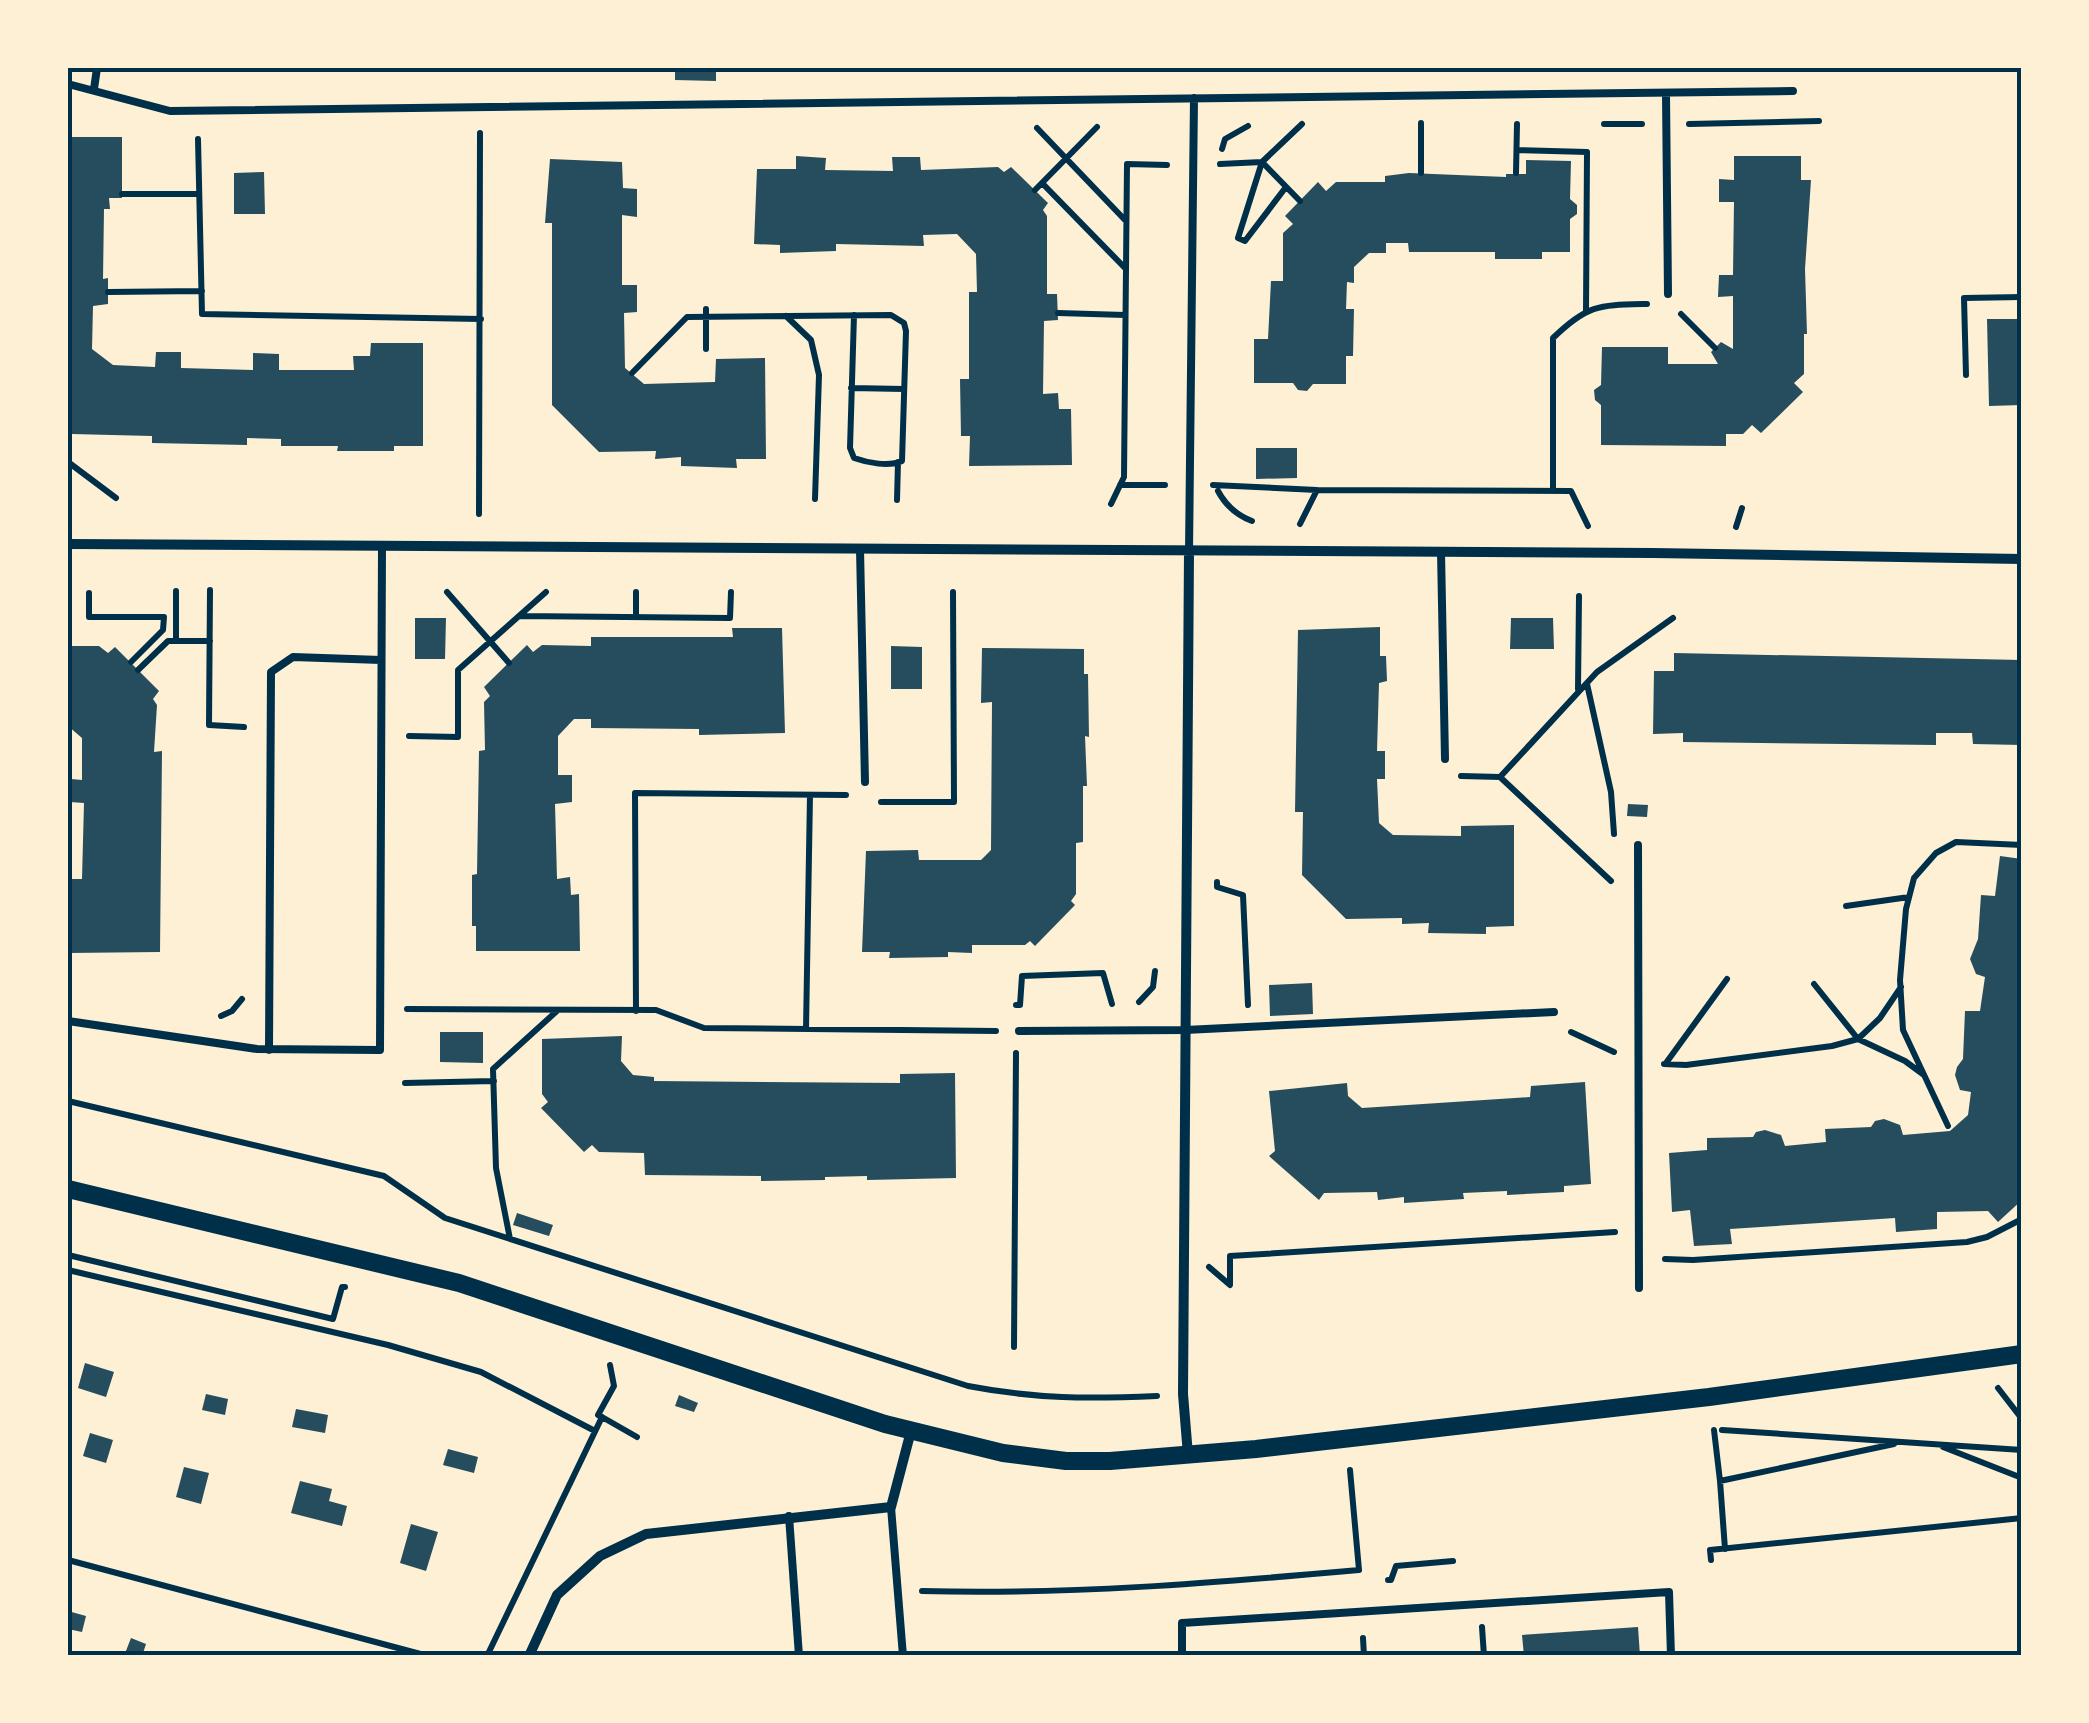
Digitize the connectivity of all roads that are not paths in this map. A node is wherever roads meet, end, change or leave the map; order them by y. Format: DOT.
graph roads {
  1 [pos="97,68"];
  2 [pos="68,84"];
  3 [pos="94,89"];
  4 [pos="1793,91"];
  5 [pos="1666,94"];
  6 [pos="1194,98"];
  7 [pos="1669,299"];
  8 [pos="68,544"];
  9 [pos="382,545"];
  10 [pos="860,549"];
  11 [pos="1189,552"];
  12 [pos="1441,552"];
  13 [pos="2022,559"];
  14 [pos="381,660"];
  15 [pos="1445,758"];
  16 [pos="865,782"];
  17 [pos="1638,845"];
  18 [pos="1554,1012"];
  19 [pos="68,1021"];
  20 [pos="1185,1030"];
  21 [pos="1016,1031"];
  22 [pos="270,1050"];
  23 [pos="68,1189"];
  24 [pos="1639,1288"];
  25 [pos="2022,1354"];
  26 [pos="911,1431"];
  27 [pos="1188,1456"];
  28 [pos="890,1506"];
  29 [pos="789,1516"];
  30 [pos="529,1656"];
  31 [pos="799,1656"];
  32 [pos="903,1656"];
  33 [pos="1182,1656"];
  34 [pos="1671,1656"];
  1 -- 3 [label="lane"];
  2 -- 3 [label="lane"];
  3 -- 6 [label="lane"];
  4 -- 5 [label="lane"];
  5 -- 6 [label="lane"];
  5 -- 7 [label="lane"];
  6 -- 11 [label="lane"];
  8 -- 9 [label="street"];
  9 -- 10 [label="street"];
  9 -- 14 [label="lane"];
  10 -- 11 [label="street"];
  10 -- 16 [label="lane"];
  11 -- 12 [label="street"];
  11 -- 20 [label="street"];
  12 -- 13 [label="street"];
  12 -- 15 [label="lane"];
  14 -- 22 [label="lane"];
  14 -- 22 [label="lane"];
  17 -- 24 [label="lane"];
  18 -- 20 [label="lane"];
  19 -- 22 [label="lane"];
  20 -- 21 [label="lane"];
  20 -- 27 [label="street"];
  23 -- 26 [label="street"];
  25 -- 27 [label="street"];
  26 -- 27 [label="street"];
  26 -- 28 [label="street"];
  28 -- 29 [label="street"];
  28 -- 32 [label="lane"];
  29 -- 30 [label="street"];
  29 -- 31 [label="lane"];
  33 -- 34 [label="lane"];
}
